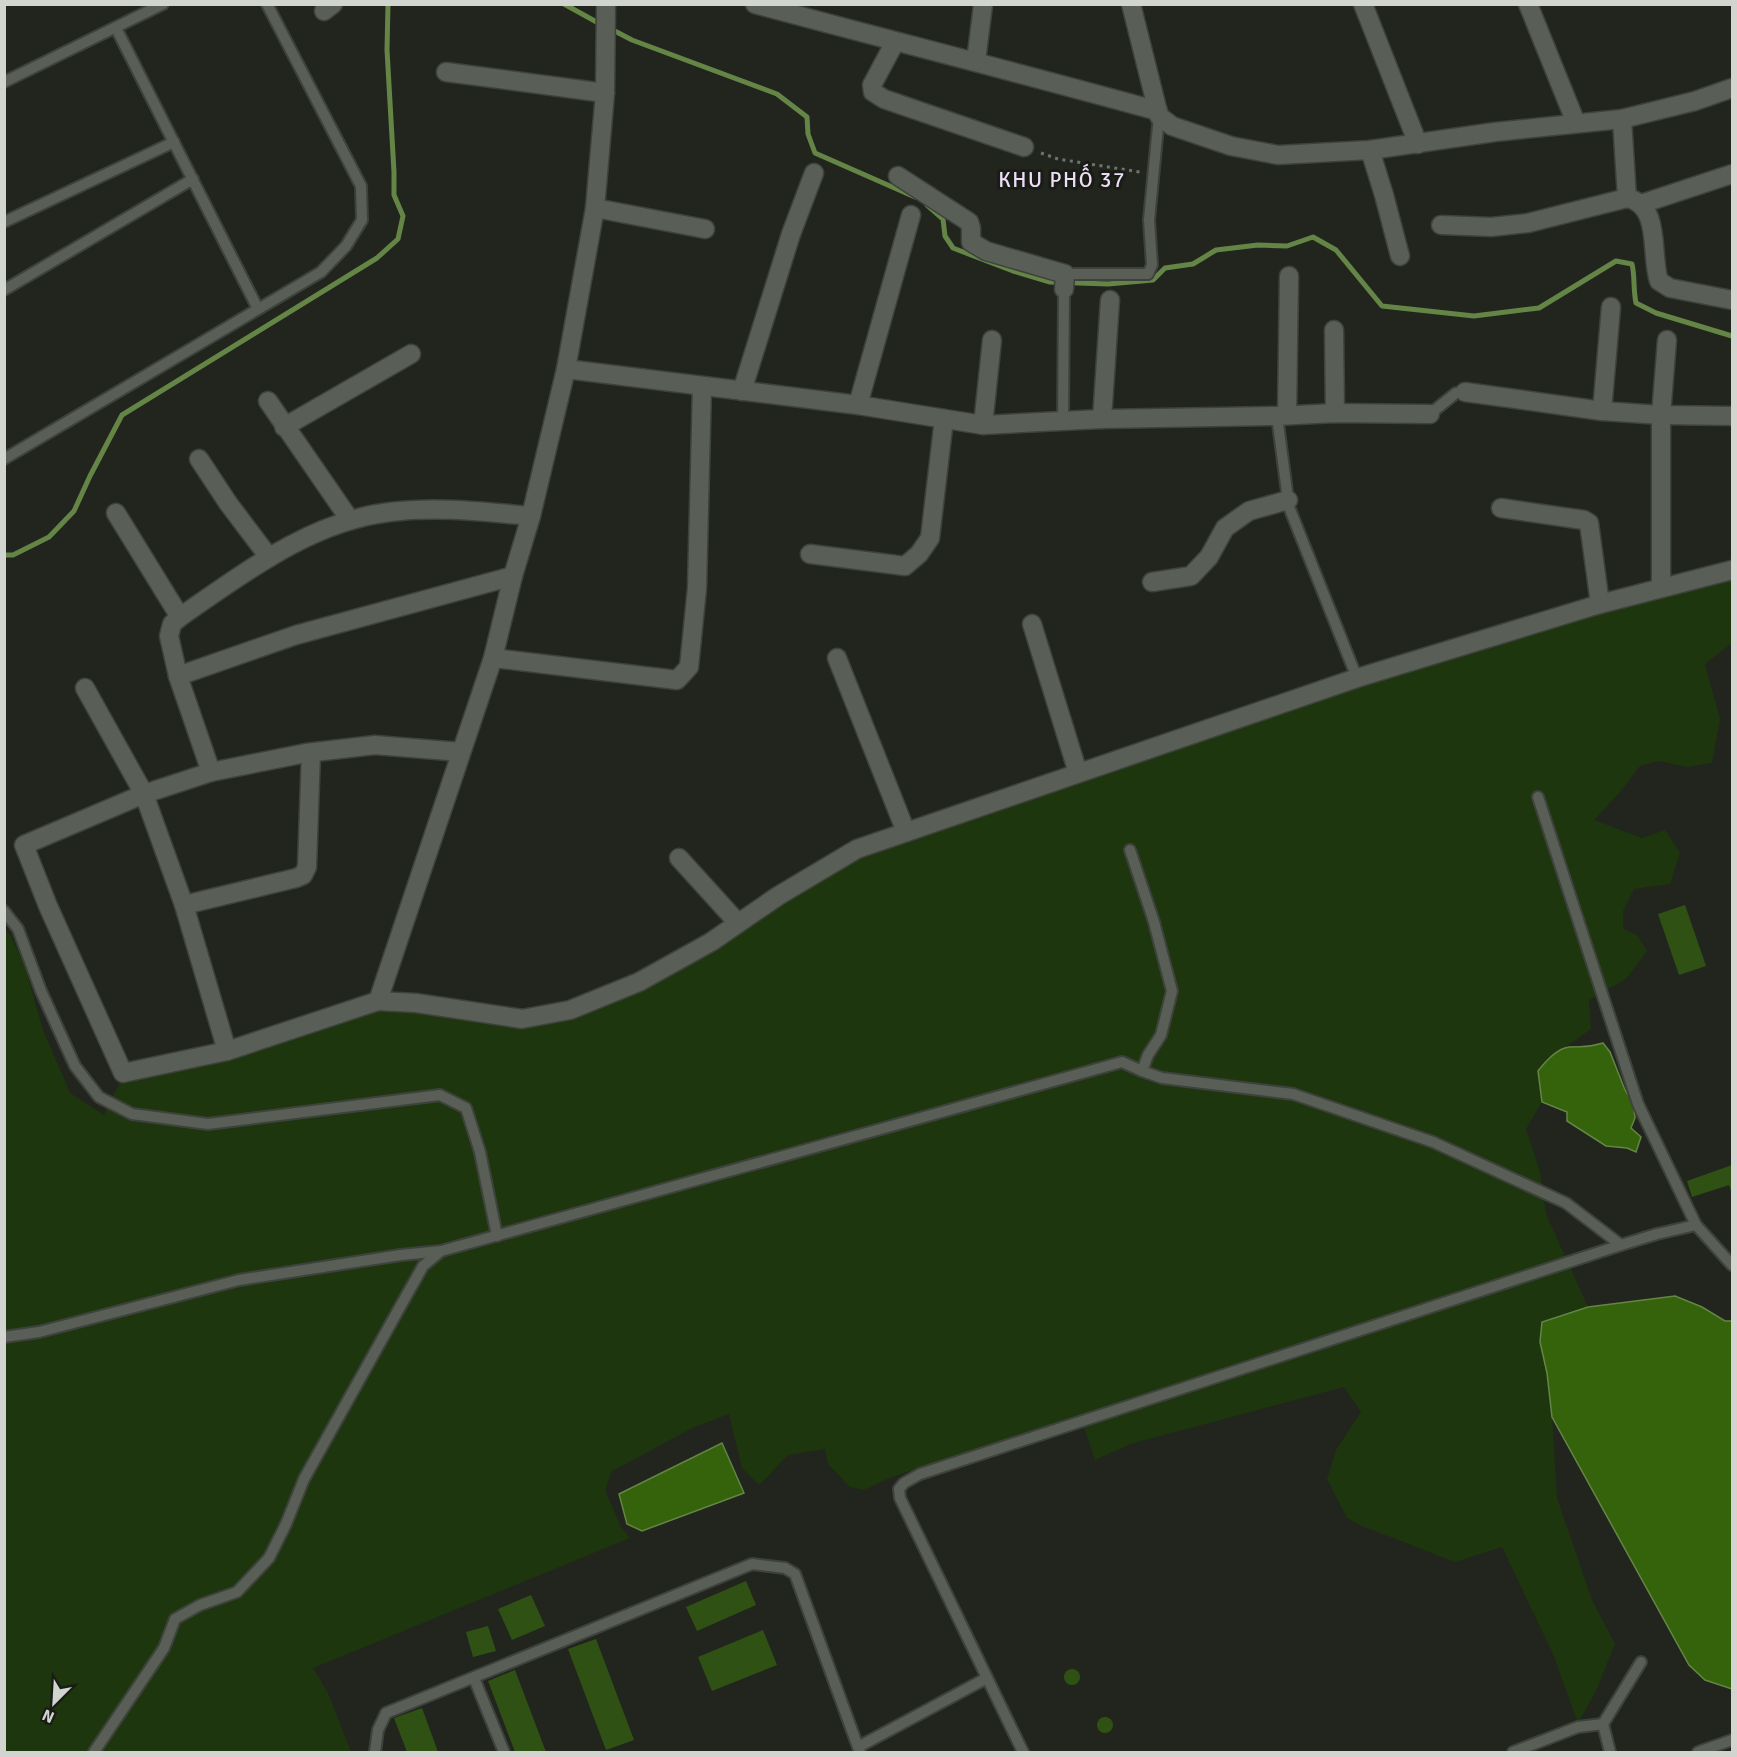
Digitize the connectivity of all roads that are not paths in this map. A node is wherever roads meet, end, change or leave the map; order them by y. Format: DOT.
graph roads {
  1 [pos="163,4"];
  2 [pos="267,4"];
  3 [pos="755,4"];
  4 [pos="1131,4"];
  5 [pos="1363,4"];
  6 [pos="1528,4"];
  7 [pos="983,5"];
  8 [pos="605,19"];
  9 [pos="116,28"];
  10 [pos="895,42"];
  11 [pos="976,61"];
  12 [pos="446,72"];
  13 [pos="4,82"];
  14 [pos="1732,88"];
  15 [pos="605,93"];
  16 [pos="1158,113"];
  17 [pos="1622,119"];
  18 [pos="1576,123"];
  19 [pos="174,142"];
  20 [pos="1418,144"];
  21 [pos="1024,147"];
  22 [pos="1370,150"];
  23 [pos="814,173"];
  24 [pos="1732,174"];
  25 [pos="898,176"];
  26 [pos="193,179"];
  27 [pos="1634,201"];
  28 [pos="595,208"];
  29 [pos="911,215"];
  30 [pos="4,222"];
  31 [pos="1441,225"];
  32 [pos="705,229"];
  33 [pos="1400,256"];
  34 [pos="1289,276"];
  35 [pos="1065,282"];
  36 [pos="4,290"];
  37 [pos="1110,300"];
  38 [pos="1732,300"];
  39 [pos="1611,308"];
  40 [pos="258,309"];
  41 [pos="1334,330"];
  42 [pos="992,340"];
  43 [pos="1667,340"];
  44 [pos="411,354"];
  45 [pos="566,369"];
  46 [pos="702,386"];
  47 [pos="742,391"];
  48 [pos="1465,392"];
  49 [pos="268,402"];
  50 [pos="858,405"];
  51 [pos="1602,411"];
  52 [pos="1335,413"];
  53 [pos="1430,414"];
  54 [pos="1661,415"];
  55 [pos="1282,416"];
  56 [pos="1732,416"];
  57 [pos="944,419"];
  58 [pos="1102,419"];
  59 [pos="1063,422"];
  60 [pos="983,425"];
  61 [pos="284,427"];
  62 [pos="4,459"];
  63 [pos="200,459"];
  64 [pos="1288,500"];
  65 [pos="1501,508"];
  66 [pos="116,513"];
  67 [pos="531,516"];
  68 [pos="350,520"];
  69 [pos="810,554"];
  70 [pos="268,556"];
  71 [pos="1732,570"];
  72 [pos="513,576"];
  73 [pos="1152,582"];
  74 [pos="1661,588"];
  75 [pos="1600,604"];
  76 [pos="180,617"];
  77 [pos="1032,624"];
  78 [pos="493,658"];
  79 [pos="837,658"];
  80 [pos="178,676"];
  81 [pos="1357,678"];
  82 [pos="85,688"];
  83 [pos="461,752"];
  84 [pos="311,753"];
  85 [pos="212,772"];
  86 [pos="1078,773"];
  87 [pos="144,794"];
  88 [pos="1538,797"];
  89 [pos="906,832"];
  90 [pos="1130,850"];
  91 [pos="679,858"];
  92 [pos="184,905"];
  93 [pos="4,911"];
  94 [pos="738,923"];
  95 [pos="378,1001"];
  96 [pos="227,1051"];
  97 [pos="1142,1071"];
  98 [pos="1696,1225"];
  99 [pos="497,1236"];
  100 [pos="1621,1245"];
  101 [pos="441,1251"];
  102 [pos="1732,1265"];
  103 [pos="4,1337"];
  104 [pos="1641,1662"];
  105 [pos="474,1678"];
  106 [pos="987,1678"];
  107 [pos="1603,1724"];
  108 [pos="1732,1740"];
  109 [pos="859,1750"];
  110 [pos="94,1752"];
  111 [pos="375,1752"];
  112 [pos="504,1752"];
  113 [pos="1023,1752"];
  114 [pos="1513,1752"];
  115 [pos="1610,1752"];
  116 [pos="1698,1752"];
  1 -- 9 [label="lane"];
  2 -- 40 [label="lane"];
  3 -- 10 [label="street"];
  4 -- 16 [label="street"];
  5 -- 20 [label="street"];
  6 -- 18 [label="street"];
  7 -- 11 [label="street"];
  8 -- 15 [label="street"];
  9 -- 13 [label="lane"];
  9 -- 19 [label="lane"];
  10 -- 11 [label="street"];
  10 -- 21 [label="street"];
  11 -- 16 [label="street"];
  12 -- 15 [label="street"];
  14 -- 17 [label="street"];
  15 -- 28 [label="street"];
  16 -- 22 [label="street"];
  16 -- 35 [label="lane"];
  17 -- 18 [label="street"];
  17 -- 27 [label="street"];
  18 -- 20 [label="street"];
  19 -- 26 [label="lane"];
  19 -- 30 [label="lane"];
  20 -- 22 [label="street"];
  22 -- 33 [label="street"];
  23 -- 47 [label="street"];
  24 -- 27 [label="street"];
  25 -- 35 [label="street"];
  26 -- 36 [label="lane"];
  26 -- 40 [label="lane"];
  27 -- 31 [label="street"];
  27 -- 38 [label="street"];
  28 -- 32 [label="street"];
  28 -- 45 [label="street"];
  29 -- 50 [label="street"];
  34 -- 55 [label="street"];
  35 -- 59 [label="lane"];
  37 -- 58 [label="street"];
  39 -- 51 [label="street"];
  40 -- 62 [label="lane"];
  41 -- 52 [label="street"];
  42 -- 60 [label="street"];
  43 -- 54 [label="street"];
  44 -- 61 [label="street"];
  45 -- 46 [label="street"];
  45 -- 67 [label="street"];
  46 -- 47 [label="street"];
  46 -- 78 [label="street"];
  47 -- 50 [label="street"];
  48 -- 51 [label="street"];
  48 -- 53 [label="lane"];
  49 -- 61 [label="street"];
  50 -- 57 [label="street"];
  51 -- 54 [label="street"];
  52 -- 53 [label="street"];
  52 -- 55 [label="street"];
  54 -- 56 [label="street"];
  54 -- 74 [label="street"];
  55 -- 58 [label="street"];
  55 -- 64 [label="lane"];
  57 -- 60 [label="street"];
  57 -- 69 [label="street"];
  58 -- 59 [label="street"];
  59 -- 60 [label="street"];
  61 -- 68 [label="street"];
  63 -- 70 [label="street"];
  64 -- 73 [label="street"];
  64 -- 81 [label="lane"];
  65 -- 75 [label="street"];
  66 -- 76 [label="street"];
  67 -- 68 [label="street"];
  67 -- 72 [label="street"];
  68 -- 70 [label="street"];
  70 -- 76 [label="street"];
  71 -- 74 [label="street"];
  72 -- 78 [label="street"];
  72 -- 80 [label="street"];
  74 -- 75 [label="street"];
  75 -- 81 [label="street"];
  76 -- 80 [label="street"];
  77 -- 86 [label="street"];
  78 -- 83 [label="street"];
  79 -- 89 [label="street"];
  80 -- 85 [label="street"];
  81 -- 86 [label="street"];
  82 -- 87 [label="street"];
  83 -- 84 [label="street"];
  83 -- 95 [label="street"];
  84 -- 85 [label="street"];
  84 -- 92 [label="street"];
  85 -- 87 [label="street"];
  86 -- 89 [label="street"];
  87 -- 92 [label="street"];
  87 -- 96 [label="street"];
  88 -- 98 [label="lane"];
  89 -- 94 [label="street"];
  90 -- 97 [label="lane"];
  91 -- 94 [label="street"];
  92 -- 96 [label="street"];
  93 -- 99 [label="lane"];
  94 -- 95 [label="street"];
  95 -- 96 [label="street"];
  97 -- 99 [label="lane"];
  97 -- 100 [label="lane"];
  98 -- 100 [label="lane"];
  98 -- 102 [label="lane"];
  99 -- 101 [label="lane"];
  100 -- 106 [label="lane"];
  101 -- 103 [label="lane"];
  101 -- 110 [label="lane"];
  104 -- 107 [label="lane"];
  105 -- 109 [label="lane"];
  105 -- 111 [label="lane"];
  105 -- 112 [label="lane"];
  106 -- 109 [label="lane"];
  106 -- 113 [label="lane"];
  107 -- 114 [label="lane"];
  107 -- 115 [label="lane"];
  108 -- 116 [label="lane"];
}
